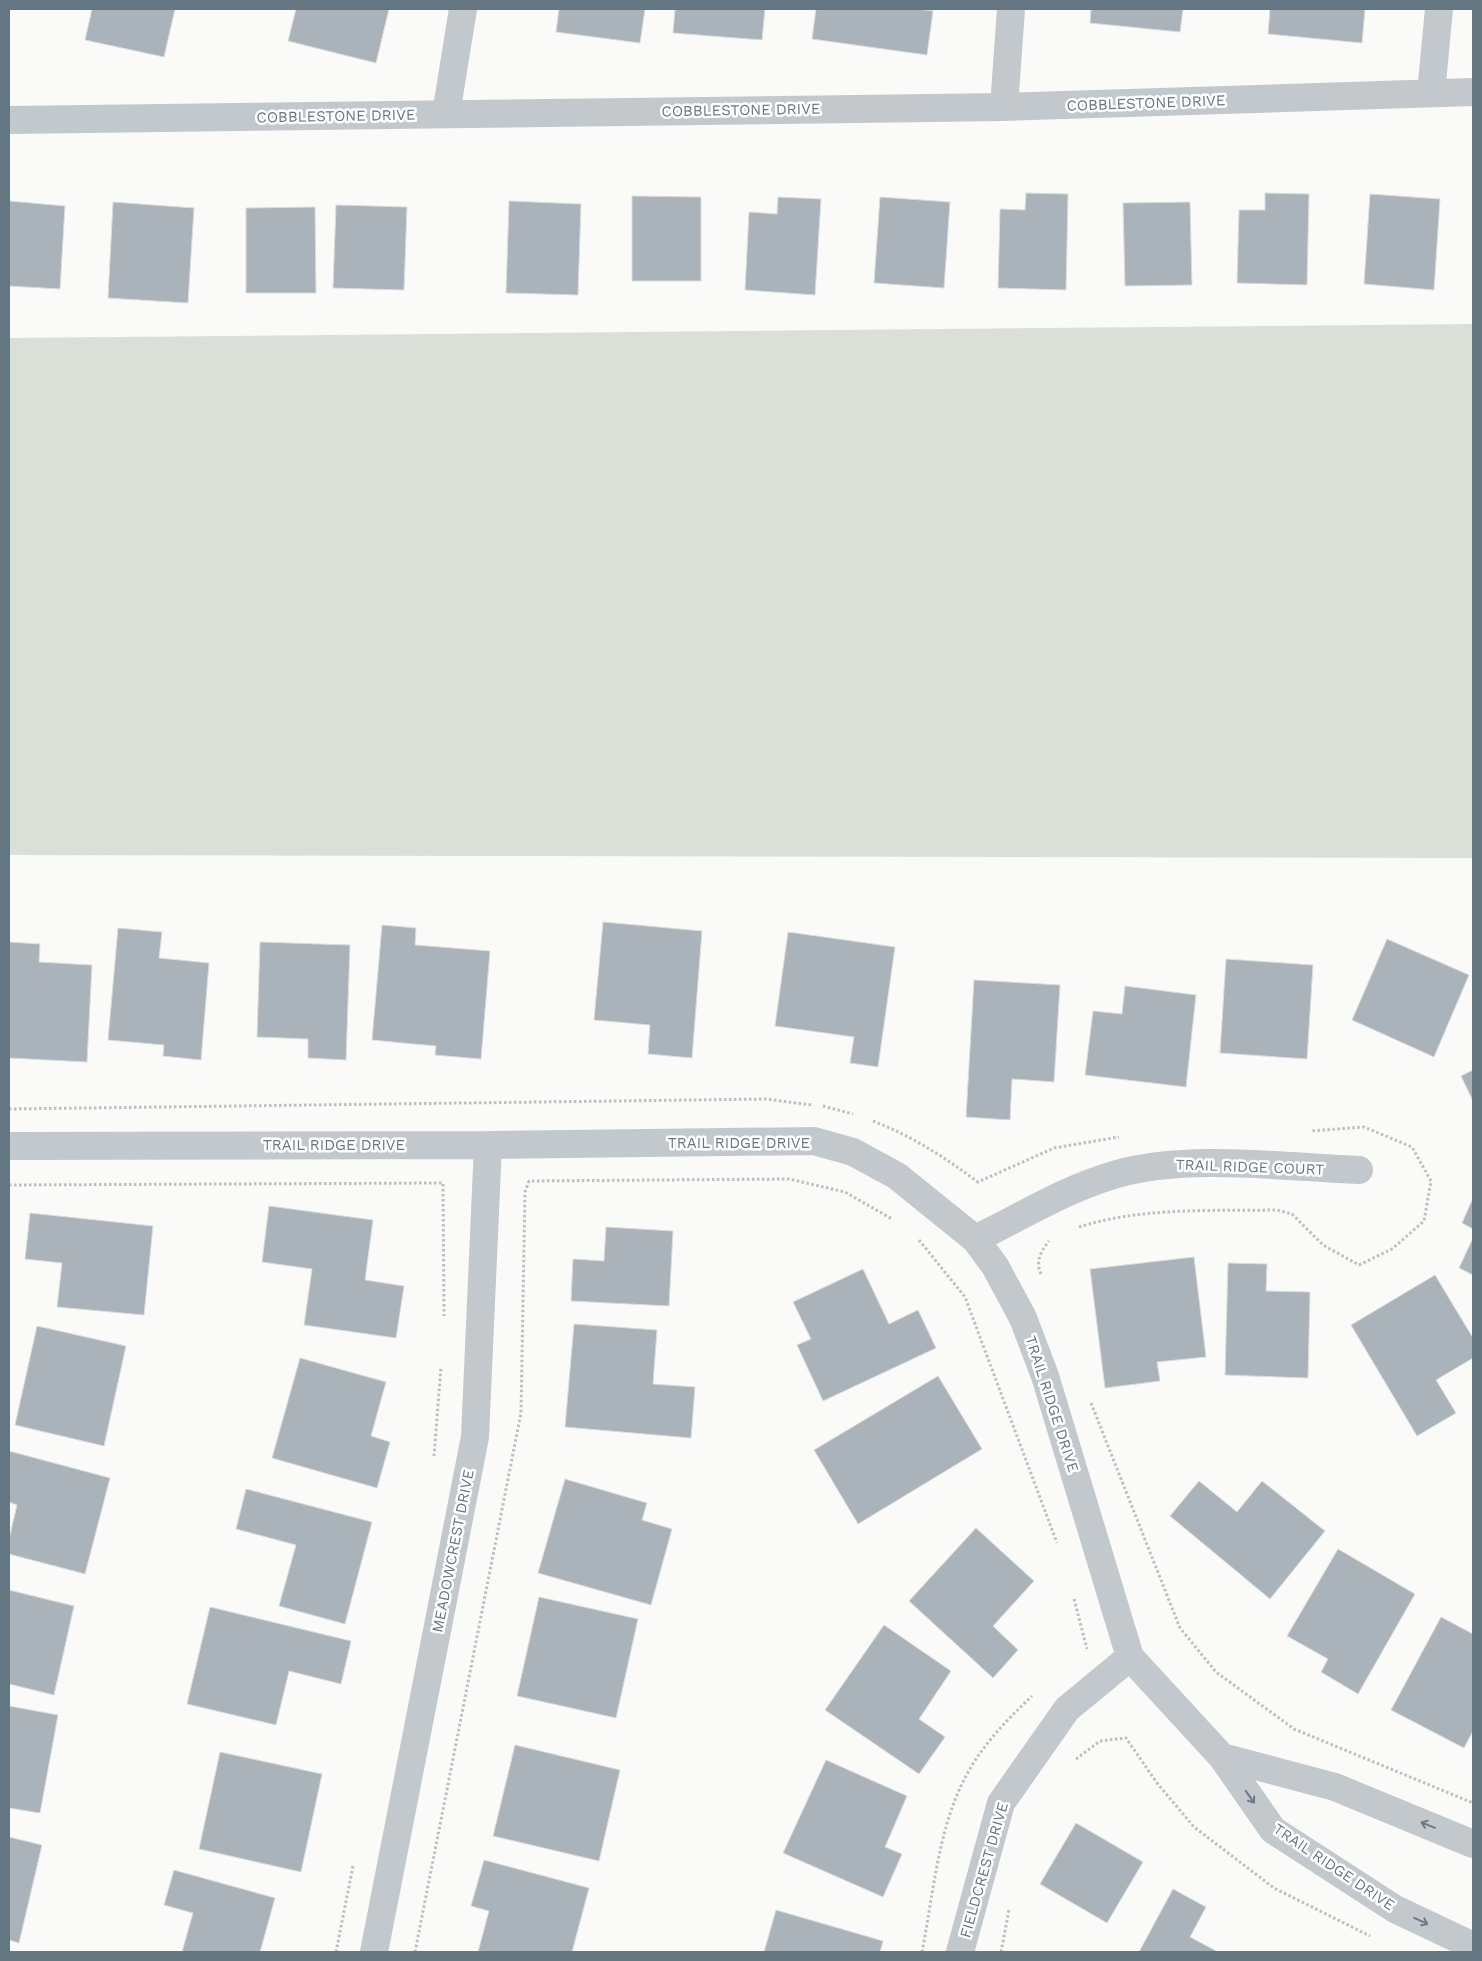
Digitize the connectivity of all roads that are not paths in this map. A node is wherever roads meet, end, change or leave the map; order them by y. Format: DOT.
graph roads {
  1 [pos="463,9"];
  2 [pos="1010,9"];
  3 [pos="1440,9"];
  4 [pos="1473,92"];
  5 [pos="1431,93"];
  6 [pos="1004,107"];
  7 [pos="446,114"];
  8 [pos="9,120"];
  9 [pos="488,1145"];
  10 [pos="9,1146"];
  11 [pos="1359,1170"];
  12 [pos="975,1239"];
  13 [pos="1130,1657"];
  14 [pos="1222,1757"];
  15 [pos="1473,1844"];
  16 [pos="1473,1946"];
  17 [pos="374,1952"];
  18 [pos="960,1952"];
  1 -- 7 [label="street"];
  2 -- 6 [label="street"];
  3 -- 5 [label="street"];
  4 -- 5 [label="street, COBBLESTONE DRIVE"];
  5 -- 6 [label="street, COBBLESTONE DRIVE"];
  6 -- 7 [label="street, COBBLESTONE DRIVE"];
  7 -- 8 [label="street, COBBLESTONE DRIVE"];
  9 -- 10 [label="street, TRAIL RIDGE DRIVE"];
  9 -- 12 [label="street, TRAIL RIDGE DRIVE"];
  9 -- 17 [label="street, MEADOWCREST DRIVE"];
  11 -- 12 [label="street, TRAIL RIDGE COURT"];
  12 -- 13 [label="street, TRAIL RIDGE DRIVE"];
  13 -- 14 [label="street, TRAIL RIDGE DRIVE"];
  13 -- 18 [label="street, FIELDCREST DRIVE"];
  15 -- 14 [label="street, one-way"];
  14 -- 16 [label="street, TRAIL RIDGE DRIVE, one-way"];
}
